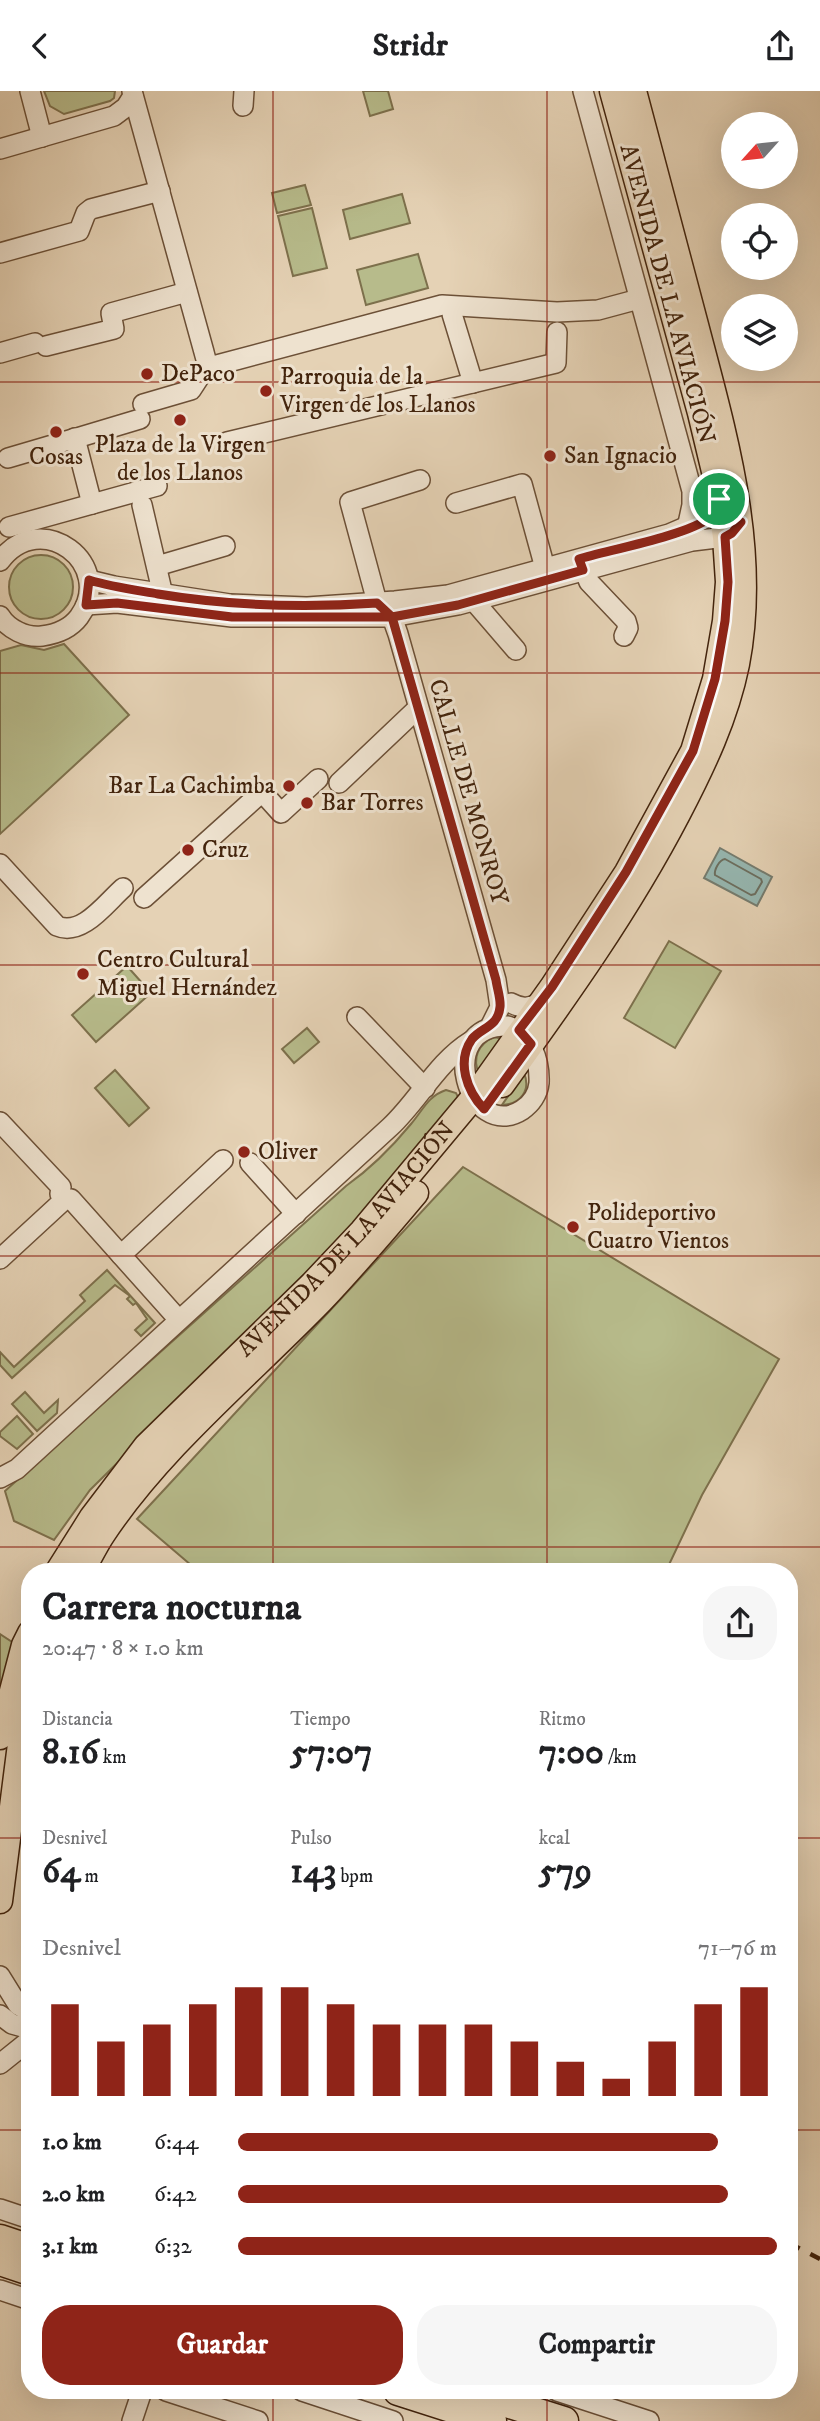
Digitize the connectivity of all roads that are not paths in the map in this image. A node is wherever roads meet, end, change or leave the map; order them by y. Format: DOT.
graph roads {
  1 [pos="30,91"];
  2 [pos="583,91"];
  3 [pos="612,91"];
  4 [pos="635,91"];
  5 [pos="132,94"];
  6 [pos="42,137"];
  7 [pos="0,149"];
  8 [pos="160,191"];
  9 [pos="0,253"];
  10 [pos="187,292"];
  11 [pos="639,299"];
  12 [pos="452,314"];
  13 [pos="557,332"];
  14 [pos="0,353"];
  15 [pos="212,365"];
  16 [pos="473,383"];
  17 [pos="77,438"];
  18 [pos="227,442"];
  19 [pos="3,459"];
  20 [pos="420,479"];
  21 [pos="157,486"];
  22 [pos="692,491"];
  23 [pos="456,503"];
  24 [pos="93,504"];
  25 [pos="142,505"];
  26 [pos="723,517"];
  27 [pos="687,528"];
  28 [pos="4,544"];
  29 [pos="225,546"];
  30 [pos="581,564"];
  31 [pos="156,566"];
  32 [pos="546,574"];
  33 [pos="89,580"];
  34 [pos="473,600"];
  35 [pos="168,602"];
  36 [pos="377,603"];
  37 [pos="86,605"];
  38 [pos="392,617"];
  39 [pos="4,627"];
  40 [pos="624,636"];
  41 [pos="516,650"];
  42 [pos="418,708"];
  43 [pos="318,779"];
  44 [pos="339,783"];
  45 [pos="0,864"];
  46 [pos="123,888"];
  47 [pos="144,898"];
  48 [pos="496,980"];
  49 [pos="511,1003"];
  50 [pos="540,1003"];
  51 [pos="358,1017"];
  52 [pos="490,1027"];
  53 [pos="525,1037"];
  54 [pos="471,1041"];
  55 [pos="428,1083"];
  56 [pos="475,1097"];
  57 [pos="0,1122"];
  58 [pos="223,1160"];
  59 [pos="250,1163"];
  60 [pos="68,1199"];
  61 [pos="296,1214"];
  62 [pos="121,1255"];
  63 [pos="0,1259"];
  64 [pos="179,1320"];
  65 [pos="4,1477"];
  66 [pos="63,1563"];
  67 [pos="87,1563"];
  68 [pos="21,1656"];
  69 [pos="21,1736"];
  70 [pos="0,1737"];
  71 [pos="0,1901"];
  72 [pos="0,1976"];
  73 [pos="21,2007"];
  74 [pos="0,2015"];
  75 [pos="21,2026"];
  76 [pos="21,2047"];
  77 [pos="0,2064"];
  78 [pos="0,2209"];
  79 [pos="21,2216"];
  80 [pos="0,2239"];
  81 [pos="21,2246"];
  82 [pos="0,2261"];
  83 [pos="21,2268"];
  84 [pos="0,2290"];
  85 [pos="21,2297"];
  86 [pos="139,2399"];
  87 [pos="191,2399"];
  88 [pos="326,2399"];
  89 [pos="423,2399"];
  90 [pos="495,2399"];
  91 [pos="582,2399"];
  92 [pos="132,2421"];
  93 [pos="258,2421"];
  94 [pos="393,2421"];
  95 [pos="492,2421"];
  96 [pos="565,2421"];
  97 [pos="649,2421"];
  1 -- 6 [label="street"];
  2 -- 11 [label="street"];
  3 -- 26 [label="main road, AVENIDA DE LA AVIACIÓN"];
  4 -- 26 [label="main road, AVENIDA DE LA AVIACIÓN"];
  5 -- 6 [label="street"];
  5 -- 8 [label="street"];
  6 -- 7 [label="street"];
  8 -- 9 [label="street"];
  8 -- 10 [label="street"];
  10 -- 14 [label="street"];
  10 -- 15 [label="street"];
  11 -- 15 [label="street"];
  11 -- 22 [label="street"];
  12 -- 16 [label="street"];
  13 -- 16 [label="street"];
  15 -- 17 [label="street"];
  16 -- 18 [label="street"];
  17 -- 19 [label="street"];
  17 -- 24 [label="street"];
  20 -- 36 [label="street"];
  21 -- 24 [label="street"];
  22 -- 26 [label="street"];
  22 -- 27 [label="street"];
  23 -- 32 [label="street"];
  24 -- 28 [label="street"];
  25 -- 31 [label="street"];
  26 -- 27 [label="street"];
  26 -- 30 [label="street"];
  26 -- 50 [label="main road, AVENIDA DE LA AVIACIÓN"];
  26 -- 53 [label="main road, AVENIDA DE LA AVIACIÓN"];
  27 -- 30 [label="street"];
  28 -- 33 [label="street"];
  29 -- 31 [label="street"];
  30 -- 32 [label="street"];
  30 -- 40 [label="street"];
  31 -- 35 [label="street"];
  32 -- 34 [label="street"];
  32 -- 36 [label="street"];
  33 -- 35 [label="street"];
  33 -- 37 [label="street"];
  34 -- 38 [label="street"];
  34 -- 41 [label="street"];
  35 -- 36 [label="street"];
  35 -- 37 [label="street"];
  35 -- 38 [label="street"];
  36 -- 38 [label="street"];
  37 -- 39 [label="street"];
  38 -- 42 [label="street, CALLE DE MONROY"];
  42 -- 44 [label="street"];
  42 -- 48 [label="street, CALLE DE MONROY"];
  43 -- 47 [label="street"];
  45 -- 46 [label="street"];
  48 -- 49 [label="street, CALLE DE MONROY"];
  48 -- 52 [label="street, CALLE DE MONROY"];
  49 -- 50 [label="street"];
  49 -- 53 [label="street, CALLE DE MONROY"];
  50 -- 53 [label="main road, AVENIDA DE LA AVIACIÓN"];
  51 -- 55 [label="street"];
  52 -- 53 [label="street"];
  52 -- 54 [label="street"];
  53 -- 56 [label="main road, AVENIDA DE LA AVIACIÓN"];
  53 -- 56 [label="street, CALLE DE MONROY"];
  54 -- 55 [label="street"];
  54 -- 56 [label="street"];
  55 -- 56 [label="street, CALLE DE MONROY"];
  55 -- 61 [label="street"];
  56 -- 66 [label="main road, AVENIDA DE LA AVIACIÓN"];
  56 -- 67 [label="main road, AVENIDA DE LA AVIACIÓN"];
  57 -- 60 [label="street"];
  58 -- 62 [label="street"];
  59 -- 61 [label="street"];
  60 -- 62 [label="street"];
  60 -- 63 [label="street"];
  61 -- 64 [label="street"];
  62 -- 64 [label="street"];
  64 -- 65 [label="street"];
  68 -- 70 [label="main road"];
  69 -- 71 [label="main road"];
  72 -- 73 [label="street"];
  74 -- 75 [label="street"];
  76 -- 77 [label="street"];
  78 -- 79 [label="street"];
  80 -- 81 [label="highway"];
  82 -- 83 [label="highway"];
  84 -- 85 [label="street"];
  86 -- 92 [label="street"];
  87 -- 93 [label="street"];
  88 -- 94 [label="street"];
  89 -- 95 [label="highway"];
  90 -- 96 [label="highway"];
  91 -- 97 [label="street"];
}
